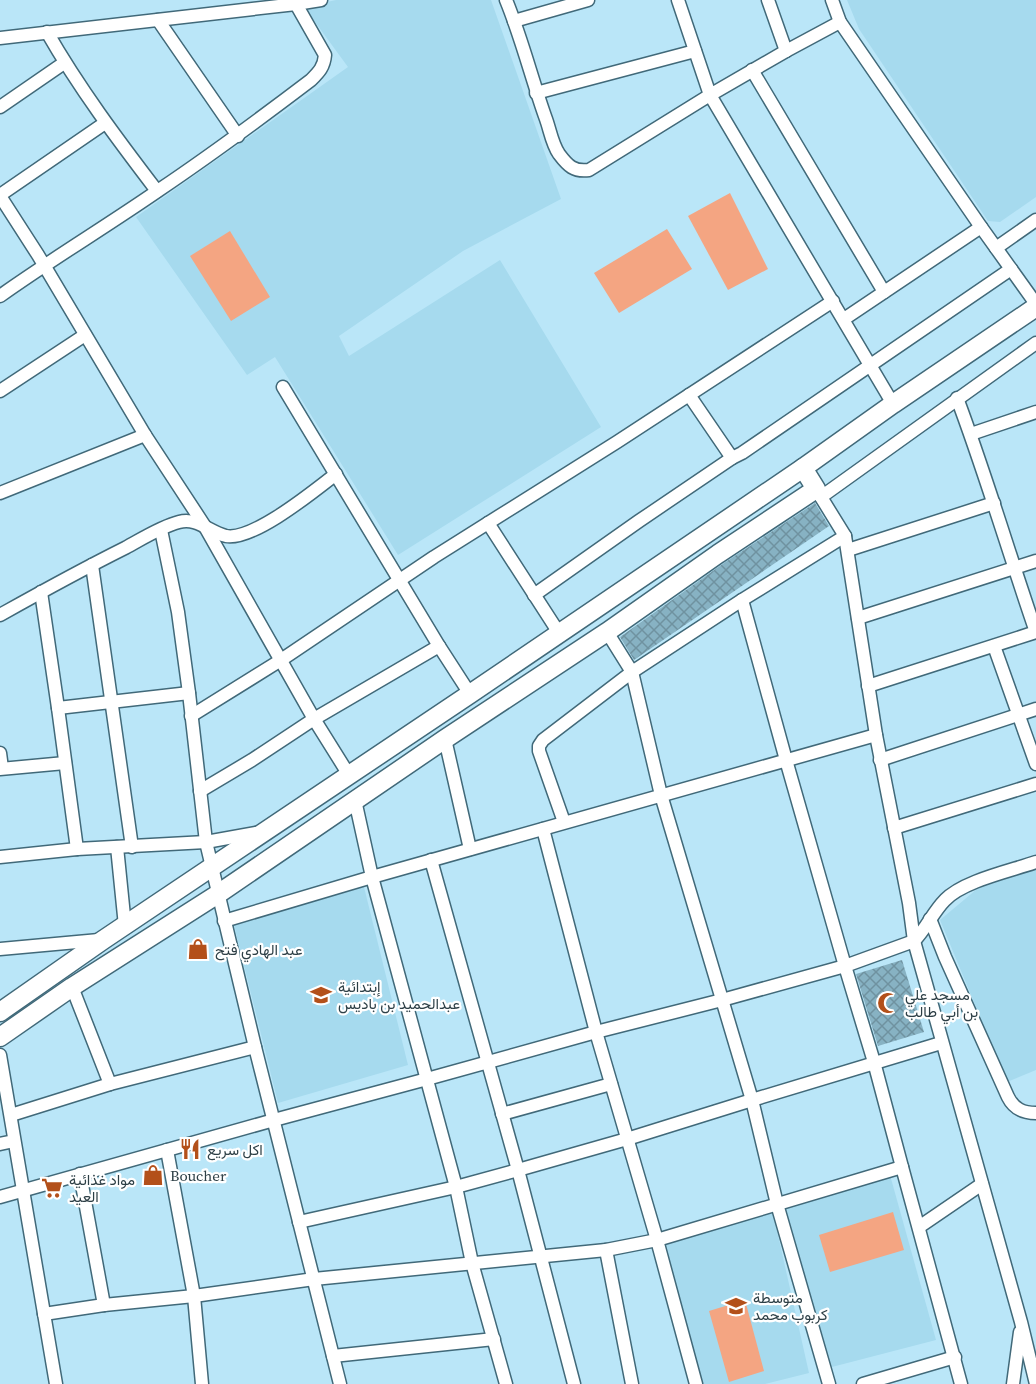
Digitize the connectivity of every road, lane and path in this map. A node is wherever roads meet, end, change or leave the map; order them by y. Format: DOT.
graph roads {
  1 [pos="321,0"];
  2 [pos="506,0"];
  3 [pos="588,0"];
  4 [pos="678,0"];
  5 [pos="768,0"];
  6 [pos="832,0"];
  7 [pos="296,4"];
  8 [pos="158,20"];
  9 [pos="514,21"];
  10 [pos="840,21"];
  11 [pos="47,32"];
  12 [pos="0,38"];
  13 [pos="694,51"];
  14 [pos="786,51"];
  15 [pos="64,63"];
  16 [pos="752,70"];
  17 [pos="536,93"];
  18 [pos="710,95"];
  19 [pos="0,107"];
  20 [pos="105,123"];
  21 [pos="238,136"];
  22 [pos="157,191"];
  23 [pos="0,196"];
  24 [pos="1036,220"];
  25 [pos="981,227"];
  26 [pos="996,248"];
  27 [pos="43,265"];
  28 [pos="1011,269"];
  29 [pos="884,292"];
  30 [pos="0,296"];
  31 [pos="833,301"];
  32 [pos="1036,306"];
  33 [pos="844,319"];
  34 [pos="85,334"];
  35 [pos="1036,344"];
  36 [pos="871,366"];
  37 [pos="283,387"];
  38 [pos="0,391"];
  39 [pos="689,395"];
  40 [pos="957,398"];
  41 [pos="893,404"];
  42 [pos="1036,412"];
  43 [pos="971,434"];
  44 [pos="145,435"];
  45 [pos="732,458"];
  46 [pos="803,468"];
  47 [pos="336,474"];
  48 [pos="0,493"];
  49 [pos="819,493"];
  50 [pos="994,503"];
  51 [pos="488,523"];
  52 [pos="204,525"];
  53 [pos="160,530"];
  54 [pos="845,536"];
  55 [pos="848,550"];
  56 [pos="1036,561"];
  57 [pos="92,565"];
  58 [pos="1014,568"];
  59 [pos="400,580"];
  60 [pos="41,592"];
  61 [pos="534,595"];
  62 [pos="742,600"];
  63 [pos="0,615"];
  64 [pos="858,618"];
  65 [pos="607,632"];
  66 [pos="560,633"];
  67 [pos="439,646"];
  68 [pos="994,646"];
  69 [pos="281,660"];
  70 [pos="632,672"];
  71 [pos="868,686"];
  72 [pos="189,693"];
  73 [pos="470,694"];
  74 [pos="112,702"];
  75 [pos="58,708"];
  76 [pos="1036,709"];
  77 [pos="1019,714"];
  78 [pos="191,716"];
  79 [pos="314,719"];
  80 [pos="876,735"];
  81 [pos="445,739"];
  82 [pos="0,753"];
  83 [pos="786,760"];
  84 [pos="880,760"];
  85 [pos="66,763"];
  86 [pos="1036,764"];
  87 [pos="1,768"];
  88 [pos="349,775"];
  89 [pos="1036,784"];
  90 [pos="200,791"];
  91 [pos="661,795"];
  92 [pos="355,800"];
  93 [pos="564,822"];
  94 [pos="894,828"];
  95 [pos="543,829"];
  96 [pos="263,832"];
  97 [pos="206,842"];
  98 [pos="132,847"];
  99 [pos="117,848"];
  100 [pos="76,849"];
  101 [pos="470,849"];
  102 [pos="0,857"];
  103 [pos="431,860"];
  104 [pos="1036,862"];
  105 [pos="212,868"];
  106 [pos="372,876"];
  107 [pos="218,894"];
  108 [pos="930,919"];
  109 [pos="224,921"];
  110 [pos="124,926"];
  111 [pos="103,940"];
  112 [pos="914,941"];
  113 [pos="0,949"];
  114 [pos="845,966"];
  115 [pos="72,987"];
  116 [pos="722,1000"];
  117 [pos="0,1012"];
  118 [pos="596,1032"];
  119 [pos="0,1037"];
  120 [pos="941,1043"];
  121 [pos="255,1047"];
  122 [pos="0,1055"];
  123 [pos="488,1061"];
  124 [pos="874,1062"];
  125 [pos="427,1079"];
  126 [pos="110,1084"];
  127 [pos="611,1084"];
  128 [pos="752,1100"];
  129 [pos="1036,1113"];
  130 [pos="11,1114"];
  131 [pos="502,1114"];
  132 [pos="274,1120"];
  133 [pos="627,1139"];
  134 [pos="14,1141"];
  135 [pos="0,1144"];
  136 [pos="167,1150"];
  137 [pos="902,1167"];
  138 [pos="519,1170"];
  139 [pos="80,1174"];
  140 [pos="982,1184"];
  141 [pos="456,1187"];
  142 [pos="23,1191"];
  143 [pos="0,1197"];
  144 [pos="777,1204"];
  145 [pos="299,1222"];
  146 [pos="919,1227"];
  147 [pos="657,1240"];
  148 [pos="606,1250"];
  149 [pos="541,1256"];
  150 [pos="472,1263"];
  151 [pos="314,1279"];
  152 [pos="194,1296"];
  153 [pos="104,1305"];
  154 [pos="45,1314"];
  155 [pos="1021,1322"];
  156 [pos="494,1339"];
  157 [pos="333,1356"];
  158 [pos="955,1357"];
  159 [pos="56,1384"];
  160 [pos="202,1384"];
  161 [pos="340,1384"];
  162 [pos="506,1384"];
  163 [pos="574,1384"];
  164 [pos="632,1384"];
  165 [pos="696,1384"];
  166 [pos="830,1384"];
  167 [pos="862,1384"];
  168 [pos="962,1384"];
  169 [pos="1013,1384"];
  170 [pos="1036,1384"];
  1 -- 7 [label="street"];
  2 -- 9 [label="street"];
  3 -- 9 [label="street"];
  4 -- 13 [label="street"];
  5 -- 14 [label="street"];
  6 -- 10 [label="street"];
  7 -- 8 [label="street"];
  7 -- 21 [label="street"];
  8 -- 11 [label="street"];
  8 -- 21 [label="street"];
  9 -- 17 [label="street"];
  10 -- 14 [label="street"];
  10 -- 25 [label="street"];
  11 -- 12 [label="street"];
  11 -- 15 [label="street"];
  13 -- 17 [label="street"];
  13 -- 18 [label="street"];
  14 -- 16 [label="street"];
  15 -- 19 [label="street"];
  15 -- 20 [label="street"];
  16 -- 18 [label="street"];
  16 -- 29 [label="street"];
  17 -- 18 [label="street"];
  18 -- 31 [label="street"];
  20 -- 22 [label="street"];
  20 -- 23 [label="street"];
  21 -- 22 [label="street"];
  22 -- 27 [label="street"];
  23 -- 27 [label="street"];
  24 -- 26 [label="street"];
  25 -- 26 [label="street"];
  25 -- 29 [label="street"];
  26 -- 28 [label="street"];
  27 -- 30 [label="street"];
  27 -- 34 [label="street"];
  28 -- 32 [label="street"];
  28 -- 36 [label="street"];
  29 -- 33 [label="street"];
  31 -- 33 [label="street"];
  31 -- 39 [label="street"];
  32 -- 41 [label="main road"];
  33 -- 36 [label="street"];
  34 -- 38 [label="street"];
  34 -- 44 [label="street"];
  35 -- 40 [label="street"];
  36 -- 41 [label="street"];
  36 -- 45 [label="street"];
  37 -- 47 [label="street"];
  39 -- 45 [label="street"];
  39 -- 51 [label="street"];
  40 -- 43 [label="street"];
  40 -- 49 [label="street"];
  41 -- 46 [label="main road"];
  42 -- 43 [label="street"];
  43 -- 50 [label="street"];
  44 -- 48 [label="street"];
  44 -- 52 [label="street"];
  45 -- 61 [label="street"];
  46 -- 49 [label="main road"];
  46 -- 66 [label="main road"];
  47 -- 52 [label="street"];
  47 -- 59 [label="street"];
  49 -- 54 [label="street"];
  49 -- 65 [label="main road"];
  50 -- 55 [label="street"];
  50 -- 58 [label="street"];
  51 -- 59 [label="street"];
  51 -- 61 [label="street"];
  52 -- 53 [label="street"];
  52 -- 69 [label="street"];
  53 -- 57 [label="street"];
  53 -- 72 [label="street"];
  54 -- 55 [label="street"];
  54 -- 62 [label="street"];
  55 -- 64 [label="street"];
  56 -- 58 [label="street"];
  57 -- 60 [label="street"];
  57 -- 74 [label="street"];
  58 -- 64 [label="street"];
  58 -- 68 [label="street"];
  59 -- 67 [label="street"];
  59 -- 69 [label="street"];
  60 -- 63 [label="street"];
  60 -- 75 [label="street"];
  61 -- 66 [label="street"];
  62 -- 70 [label="street"];
  62 -- 83 [label="street"];
  64 -- 71 [label="street"];
  65 -- 70 [label="street"];
  65 -- 81 [label="main road"];
  66 -- 73 [label="main road"];
  67 -- 73 [label="street"];
  67 -- 79 [label="street"];
  68 -- 71 [label="street"];
  68 -- 77 [label="street"];
  69 -- 78 [label="street"];
  69 -- 79 [label="street"];
  70 -- 91 [label="street"];
  70 -- 93 [label="street"];
  71 -- 80 [label="street"];
  72 -- 74 [label="street"];
  72 -- 78 [label="street"];
  73 -- 88 [label="main road"];
  74 -- 75 [label="street"];
  74 -- 98 [label="street"];
  75 -- 85 [label="street"];
  76 -- 77 [label="street"];
  77 -- 84 [label="street"];
  77 -- 86 [label="street"];
  78 -- 90 [label="street"];
  79 -- 88 [label="street"];
  79 -- 90 [label="street"];
  80 -- 83 [label="street"];
  80 -- 84 [label="street"];
  81 -- 92 [label="main road"];
  81 -- 101 [label="street"];
  82 -- 87 [label="street"];
  83 -- 91 [label="street"];
  83 -- 114 [label="street"];
  84 -- 94 [label="street"];
  85 -- 87 [label="street"];
  85 -- 100 [label="street"];
  88 -- 96 [label="main road"];
  89 -- 94 [label="street"];
  90 -- 97 [label="street"];
  91 -- 93 [label="street"];
  91 -- 116 [label="street"];
  92 -- 106 [label="street"];
  92 -- 107 [label="main road"];
  93 -- 95 [label="street"];
  94 -- 112 [label="street"];
  95 -- 101 [label="street"];
  95 -- 118 [label="street"];
  96 -- 97 [label="street"];
  96 -- 105 [label="main road"];
  97 -- 98 [label="street"];
  97 -- 105 [label="street"];
  98 -- 99 [label="street"];
  99 -- 100 [label="street"];
  99 -- 110 [label="street"];
  100 -- 102 [label="street"];
  101 -- 103 [label="street"];
  103 -- 106 [label="street"];
  103 -- 123 [label="street"];
  104 -- 108 [label="street"];
  105 -- 107 [label="street"];
  105 -- 110 [label="main road"];
  106 -- 109 [label="street"];
  106 -- 125 [label="street"];
  107 -- 109 [label="street"];
  107 -- 115 [label="main road"];
  108 -- 112 [label="street"];
  108 -- 129 [label="street"];
  109 -- 121 [label="street"];
  110 -- 111 [label="main road"];
  111 -- 113 [label="street"];
  111 -- 117 [label="main road"];
  112 -- 114 [label="street"];
  112 -- 120 [label="street"];
  114 -- 116 [label="street"];
  114 -- 124 [label="street"];
  115 -- 119 [label="main road"];
  115 -- 126 [label="street"];
  116 -- 118 [label="street"];
  116 -- 128 [label="street"];
  118 -- 123 [label="street"];
  118 -- 127 [label="street"];
  120 -- 124 [label="street"];
  120 -- 140 [label="street"];
  121 -- 126 [label="street"];
  121 -- 132 [label="street"];
  122 -- 130 [label="street"];
  123 -- 125 [label="street"];
  123 -- 131 [label="street"];
  124 -- 128 [label="street"];
  124 -- 137 [label="street"];
  125 -- 132 [label="street"];
  125 -- 141 [label="street"];
  126 -- 130 [label="street"];
  127 -- 131 [label="street"];
  127 -- 133 [label="street"];
  128 -- 133 [label="street"];
  128 -- 144 [label="street"];
  130 -- 134 [label="street"];
  131 -- 138 [label="street"];
  132 -- 136 [label="street"];
  132 -- 145 [label="street"];
  133 -- 138 [label="street"];
  133 -- 147 [label="street"];
  134 -- 135 [label="street"];
  134 -- 142 [label="street"];
  136 -- 139 [label="street"];
  136 -- 152 [label="street"];
  137 -- 144 [label="street"];
  137 -- 146 [label="street"];
  138 -- 141 [label="street"];
  138 -- 149 [label="street"];
  139 -- 142 [label="street"];
  139 -- 153 [label="street"];
  140 -- 146 [label="street"];
  140 -- 155 [label="street"];
  141 -- 145 [label="street"];
  141 -- 150 [label="street"];
  142 -- 143 [label="street"];
  142 -- 154 [label="street"];
  144 -- 147 [label="street"];
  144 -- 166 [label="street"];
  145 -- 151 [label="street"];
  146 -- 158 [label="street"];
  147 -- 148 [label="street"];
  147 -- 165 [label="street"];
  148 -- 149 [label="street"];
  148 -- 164 [label="street"];
  149 -- 150 [label="street"];
  149 -- 163 [label="street"];
  150 -- 151 [label="street"];
  150 -- 156 [label="street"];
  151 -- 152 [label="street"];
  151 -- 157 [label="street"];
  152 -- 153 [label="street"];
  152 -- 160 [label="street"];
  153 -- 154 [label="street"];
  154 -- 159 [label="street"];
  155 -- 169 [label="street"];
  155 -- 170 [label="street"];
  156 -- 157 [label="street"];
  156 -- 162 [label="street"];
  157 -- 161 [label="street"];
  158 -- 167 [label="street"];
  158 -- 168 [label="street"];
}
